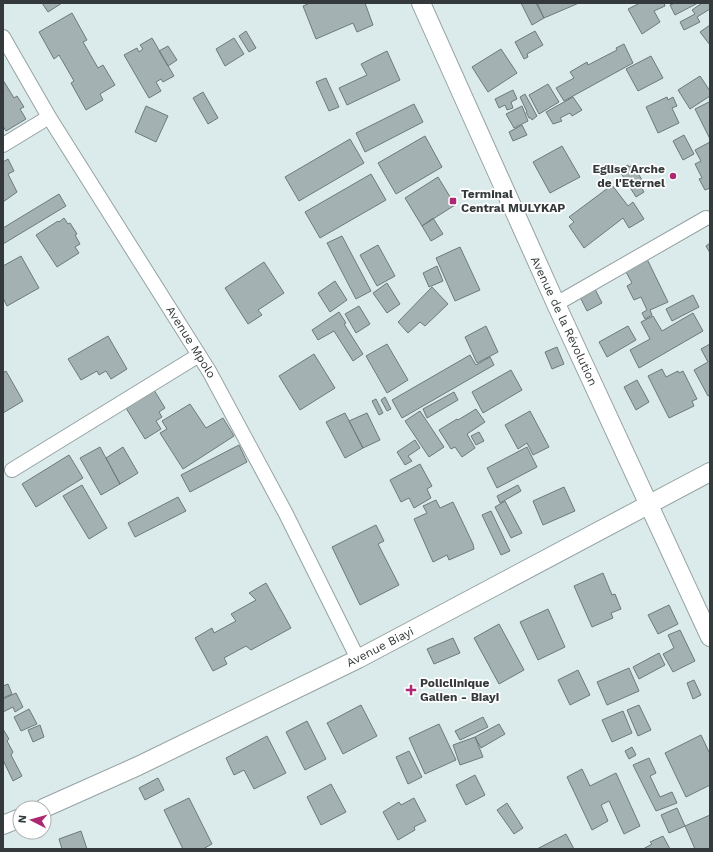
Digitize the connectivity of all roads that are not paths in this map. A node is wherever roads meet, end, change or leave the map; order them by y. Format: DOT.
graph roads {
  1 [pos="420,3"];
  2 [pos="3,37"];
  3 [pos="49,117"];
  4 [pos="3,145"];
  5 [pos="706,218"];
  6 [pos="556,304"];
  7 [pos="199,355"];
  8 [pos="12,470"];
  9 [pos="710,472"];
  10 [pos="649,505"];
  11 [pos="710,637"];
  12 [pos="358,659"];
  13 [pos="52,804"];
  1 -- 6 [label="street, Avenue de la Révolution"];
  2 -- 3 [label="street, Avenue Mpolo"];
  3 -- 4 [label="street"];
  3 -- 7 [label="street, Avenue Mpolo"];
  5 -- 6 [label="street"];
  6 -- 10 [label="street, Avenue de la Révolution"];
  7 -- 8 [label="street"];
  7 -- 12 [label="street, Avenue Mpolo"];
  9 -- 10 [label="street, Avenue Biayi"];
  10 -- 11 [label="street, Avenue de la Révolution"];
  10 -- 12 [label="street, Avenue Biayi"];
  12 -- 13 [label="street, Avenue Biayi"];
}
